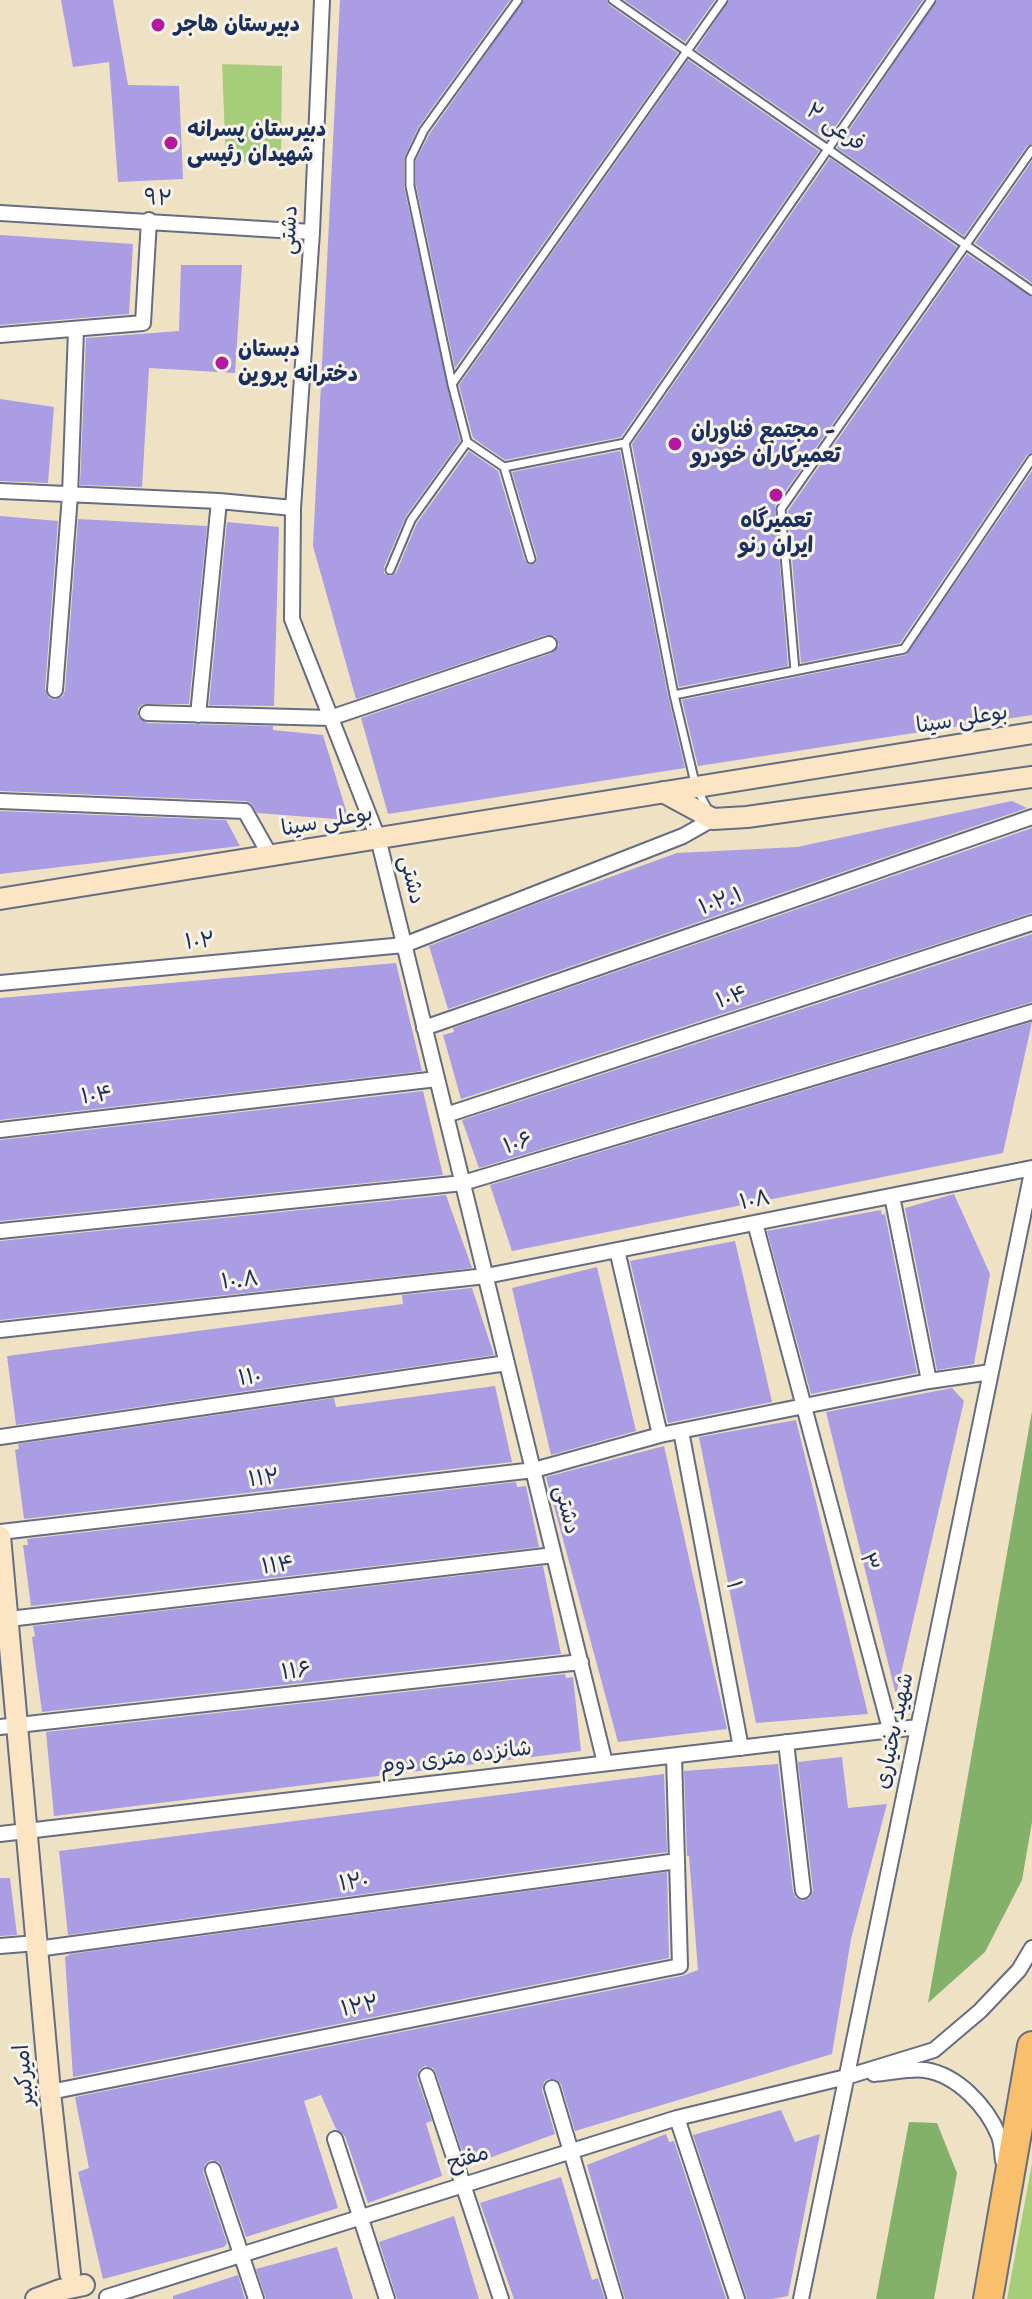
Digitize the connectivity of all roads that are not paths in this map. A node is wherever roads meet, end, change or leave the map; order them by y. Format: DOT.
graph roads {
  1 [pos="322,0"];
  2 [pos="518,0"];
  3 [pos="613,0"];
  4 [pos="723,0"];
  5 [pos="931,0"];
  6 [pos="687,51"];
  7 [pos="828,150"];
  8 [pos="1032,150"];
  9 [pos="0,213"];
  10 [pos="149,220"];
  11 [pos="312,232"];
  12 [pos="966,245"];
  13 [pos="1032,291"];
  14 [pos="76,330"];
  15 [pos="0,335"];
  16 [pos="452,384"];
  17 [pos="467,442"];
  18 [pos="625,443"];
  19 [pos="1032,459"];
  20 [pos="504,467"];
  21 [pos="0,491"];
  22 [pos="70,495"];
  23 [pos="219,501"];
  24 [pos="293,508"];
  25 [pos="531,559"];
  26 [pos="390,570"];
  27 [pos="549,644"];
  28 [pos="795,671"];
  29 [pos="55,690"];
  30 [pos="674,695"];
  31 [pos="147,713"];
  32 [pos="198,715"];
  33 [pos="330,718"];
  34 [pos="1032,733"];
  35 [pos="1032,777"];
  36 [pos="696,787"];
  37 [pos="663,792"];
  38 [pos="0,801"];
  39 [pos="1032,817"];
  40 [pos="713,819"];
  41 [pos="378,838"];
  42 [pos="271,857"];
  43 [pos="10,898"];
  44 [pos="0,909"];
  45 [pos="1032,923"];
  46 [pos="404,945"];
  47 [pos="0,983"];
  48 [pos="1032,1012"];
  49 [pos="424,1028"];
  50 [pos="437,1079"];
  51 [pos="446,1115"];
  52 [pos="0,1130"];
  53 [pos="1032,1170"];
  54 [pos="463,1183"];
  55 [pos="892,1196"];
  56 [pos="755,1223"];
  57 [pos="0,1231"];
  58 [pos="617,1250"];
  59 [pos="486,1276"];
  60 [pos="0,1330"];
  61 [pos="507,1363"];
  62 [pos="991,1372"];
  63 [pos="929,1381"];
  64 [pos="803,1406"];
  65 [pos="681,1431"];
  66 [pos="660,1435"];
  67 [pos="0,1437"];
  68 [pos="534,1470"];
  69 [pos="0,1534"];
  70 [pos="554,1555"];
  71 [pos="4,1620"];
  72 [pos="581,1662"];
  73 [pos="9,1726"];
  74 [pos="918,1727"];
  75 [pos="890,1729"];
  76 [pos="786,1742"];
  77 [pos="741,1748"];
  78 [pos="674,1756"];
  79 [pos="605,1763"];
  80 [pos="26,1830"];
  81 [pos="0,1834"];
  82 [pos="677,1861"];
  83 [pos="803,1891"];
  84 [pos="0,1946"];
  85 [pos="37,1946"];
  86 [pos="1032,1948"];
  87 [pos="1032,2046"];
  88 [pos="427,2076"];
  89 [pos="846,2077"];
  90 [pos="552,2088"];
  91 [pos="50,2092"];
  92 [pos="677,2118"];
  93 [pos="335,2139"];
  94 [pos="570,2151"];
  95 [pos="213,2170"];
  96 [pos="463,2184"];
  97 [pos="1008,2186"];
  98 [pos="360,2216"];
  99 [pos="240,2253"];
  100 [pos="82,2292"];
  101 [pos="36,2299"];
  102 [pos="256,2299"];
  103 [pos="387,2299"];
  104 [pos="501,2299"];
  105 [pos="615,2299"];
  106 [pos="737,2299"];
  107 [pos="801,2299"];
  108 [pos="988,2299"];
  1 -- 11 [label="street, دشتی"];
  2 -- 16 [label="lane"];
  3 -- 6 [label="lane, فرعی ۲"];
  4 -- 6 [label="lane"];
  5 -- 7 [label="lane"];
  6 -- 7 [label="lane, فرعی ۲"];
  6 -- 16 [label="lane"];
  7 -- 12 [label="lane, فرعی ۲"];
  7 -- 18 [label="lane"];
  8 -- 12 [label="lane"];
  9 -- 10 [label="street, ۹۲"];
  10 -- 11 [label="street, ۹۲"];
  10 -- 14 [label="street"];
  11 -- 24 [label="street, دشتی"];
  12 -- 13 [label="lane, فرعی ۲"];
  12 -- 28 [label="lane"];
  14 -- 15 [label="street"];
  14 -- 22 [label="street"];
  16 -- 17 [label="lane"];
  17 -- 20 [label="lane"];
  17 -- 26 [label="lane"];
  18 -- 20 [label="lane"];
  18 -- 30 [label="lane"];
  19 -- 28 [label="lane"];
  20 -- 25 [label="lane"];
  21 -- 22 [label="street"];
  22 -- 23 [label="street"];
  22 -- 29 [label="street"];
  23 -- 24 [label="street"];
  23 -- 32 [label="street"];
  24 -- 33 [label="street, دشتی"];
  27 -- 33 [label="street"];
  28 -- 30 [label="lane"];
  30 -- 36 [label="lane"];
  31 -- 32 [label="street"];
  32 -- 33 [label="street"];
  33 -- 41 [label="street, دشتی"];
  34 -- 36 [label="main road, بوعلی سینا"];
  35 -- 40 [label="main road"];
  36 -- 37 [label="main road, بوعلی سینا"];
  36 -- 40 [label="lane"];
  37 -- 40 [label="main road"];
  37 -- 41 [label="main road, بوعلی سینا"];
  38 -- 42 [label="street"];
  39 -- 49 [label="street, ۱۰۲.۱"];
  40 -- 46 [label="street, ۱۰۲"];
  41 -- 42 [label="main road, بوعلی سینا"];
  41 -- 46 [label="street, دشتی"];
  42 -- 43 [label="main road, بوعلی سینا"];
  43 -- 44 [label="main road"];
  45 -- 51 [label="street, ۱۰۴"];
  46 -- 47 [label="street, ۱۰۲"];
  46 -- 49 [label="street, دشتی"];
  48 -- 54 [label="street, ۱۰۶"];
  49 -- 50 [label="street, دشتی"];
  50 -- 51 [label="street, دشتی"];
  50 -- 52 [label="street, ۱۰۴"];
  51 -- 54 [label="street, دشتی"];
  53 -- 55 [label="street, ۱۰۸"];
  53 -- 62 [label="street, شهید بختیاری"];
  54 -- 57 [label="street, ۱۰۶"];
  54 -- 59 [label="street, دشتی"];
  55 -- 56 [label="street, ۱۰۸"];
  55 -- 63 [label="street"];
  56 -- 58 [label="street, ۱۰۸"];
  56 -- 64 [label="street, ۳"];
  58 -- 59 [label="street, ۱۰۸"];
  58 -- 66 [label="street"];
  59 -- 60 [label="street, ۱۰.۸"];
  59 -- 61 [label="street, دشتی"];
  61 -- 67 [label="street, ۱۱۰"];
  61 -- 68 [label="street, دشتی"];
  62 -- 63 [label="street, ۱۱۲"];
  62 -- 74 [label="street, شهید بختیاری"];
  63 -- 64 [label="street, ۱۱۲"];
  64 -- 65 [label="street, ۱۱۲"];
  64 -- 75 [label="street, ۳"];
  65 -- 66 [label="street, ۱۱۲"];
  65 -- 77 [label="street, ۱"];
  66 -- 68 [label="street, ۱۱۲"];
  68 -- 69 [label="street, ۱۱۲"];
  68 -- 70 [label="street, دشتی"];
  69 -- 71 [label="main road, امیرکبیر"];
  70 -- 71 [label="street, ۱۱۴"];
  70 -- 72 [label="street, دشتی"];
  71 -- 73 [label="main road, امیرکبیر"];
  72 -- 73 [label="street, ۱۱۶"];
  72 -- 79 [label="street, دشتی"];
  73 -- 80 [label="main road, امیرکبیر"];
  74 -- 75 [label="street, شانزده متری دوم"];
  74 -- 89 [label="street, شهید بختیاری"];
  75 -- 76 [label="street, شانزده متری دوم"];
  76 -- 77 [label="street, شانزده متری دوم"];
  76 -- 83 [label="street"];
  77 -- 78 [label="street, شانزده متری دوم"];
  78 -- 79 [label="street, شانزده متری دوم"];
  78 -- 82 [label="street"];
  79 -- 80 [label="street, شانزده متری دوم"];
  80 -- 81 [label="street, شانزده متری دوم"];
  80 -- 85 [label="main road, امیرکبیر"];
  82 -- 85 [label="street, ۱۲۰"];
  82 -- 91 [label="street, ۱۲۲"];
  84 -- 85 [label="street, ۱۲۰"];
  85 -- 91 [label="main road, امیرکبیر"];
  86 -- 89 [label="street"];
  87 -- 97 [label="highway"];
  88 -- 96 [label="street"];
  89 -- 92 [label="street, مفتح"];
  89 -- 97 [label="street"];
  89 -- 107 [label="street, شهید بختیاری"];
  90 -- 94 [label="street"];
  91 -- 100 [label="main road, امیرکبیر"];
  92 -- 94 [label="street, مفتح"];
  92 -- 106 [label="street"];
  93 -- 98 [label="street"];
  94 -- 96 [label="street, مفتح"];
  94 -- 105 [label="street"];
  95 -- 99 [label="street"];
  96 -- 98 [label="street, مفتح"];
  96 -- 104 [label="street"];
  97 -- 108 [label="highway"];
  98 -- 99 [label="street, مفتح"];
  98 -- 103 [label="street"];
  99 -- 100 [label="street, مفتح"];
  99 -- 102 [label="street"];
  100 -- 101 [label="main road"];
}
